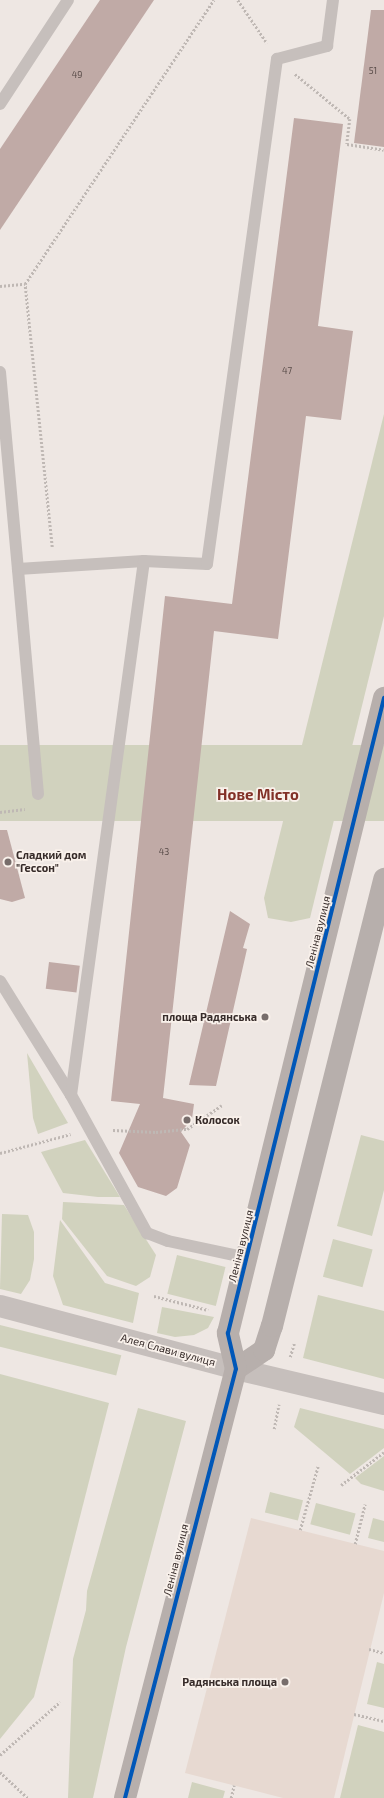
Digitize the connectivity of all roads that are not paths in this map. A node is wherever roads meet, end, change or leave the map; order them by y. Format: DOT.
graph roads {
  1 [pos="68,0"];
  2 [pos="333,0"];
  3 [pos="0,104"];
  4 [pos="0,372"];
  5 [pos="144,561"];
  6 [pos="18,569"];
  7 [pos="384,698"];
  8 [pos="38,794"];
  9 [pos="384,879"];
  10 [pos="0,982"];
  11 [pos="71,1095"];
  12 [pos="247,1258"];
  13 [pos="0,1306"];
  14 [pos="236,1369"];
  15 [pos="384,1404"];
  16 [pos="125,1798"];
  1 -- 3 [label="lane"];
  2 -- 5 [label="lane"];
  4 -- 6 [label="lane"];
  5 -- 6 [label="lane"];
  5 -- 11 [label="lane"];
  6 -- 8 [label="lane"];
  7 -- 12 [label="street, Леніна вулиця"];
  9 -- 14 [label="street"];
  10 -- 11 [label="lane"];
  11 -- 12 [label="lane"];
  12 -- 14 [label="street, Леніна вулиця"];
  13 -- 14 [label="street, Алея Слави вулиця"];
  14 -- 15 [label="street, Алея Слави вулиця"];
  14 -- 16 [label="street, Леніна вулиця"];
}
